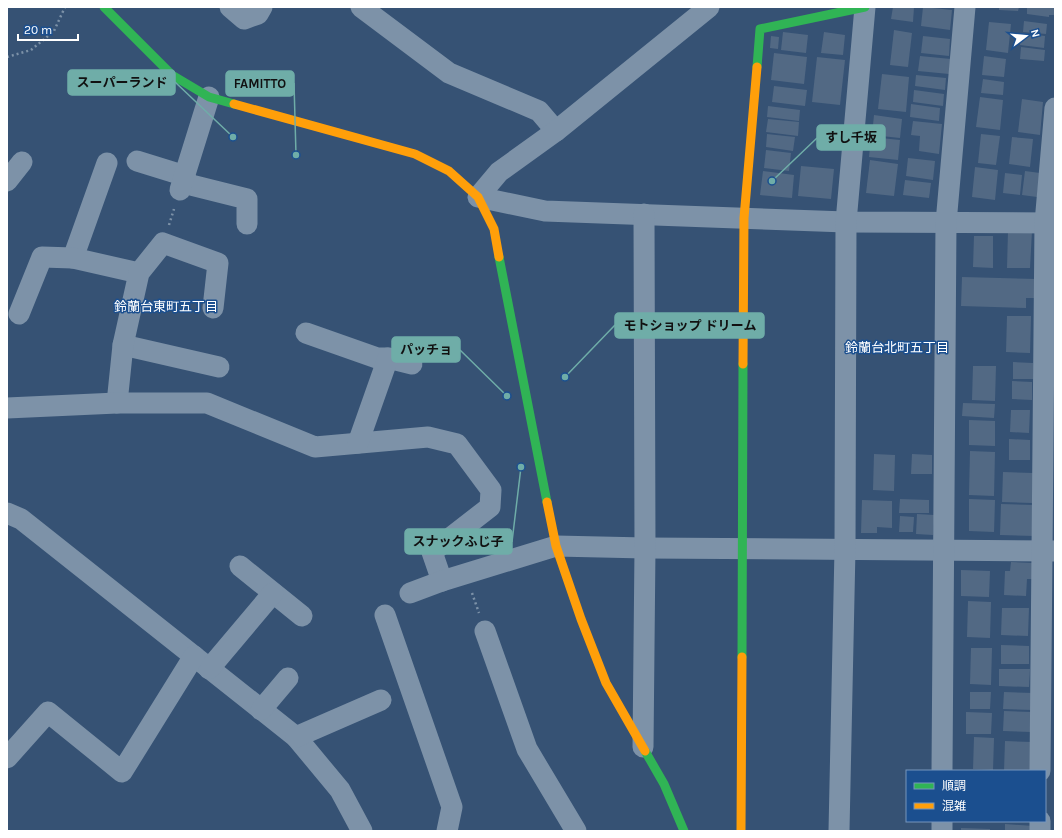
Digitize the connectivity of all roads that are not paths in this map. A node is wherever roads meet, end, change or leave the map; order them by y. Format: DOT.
graph roads {
  1 [pos="104,7"];
  2 [pos="230,7"];
  3 [pos="262,7"];
  4 [pos="361,7"];
  5 [pos="709,7"];
  6 [pos="865,7"];
  7 [pos="965,7"];
  8 [pos="208,97"];
  9 [pos="1055,108"];
  10 [pos="556,131"];
  11 [pos="137,161"];
  12 [pos="22,162"];
  13 [pos="107,162"];
  14 [pos="7,181"];
  15 [pos="182,186"];
  16 [pos="478,197"];
  17 [pos="644,214"];
  18 [pos="744,218"];
  19 [pos="846,222"];
  20 [pos="946,223"];
  21 [pos="1050,223"];
  22 [pos="247,224"];
  23 [pos="73,258"];
  24 [pos="139,273"];
  25 [pos="213,308"];
  26 [pos="19,314"];
  27 [pos="306,333"];
  28 [pos="123,345"];
  29 [pos="388,358"];
  30 [pos="412,364"];
  31 [pos="219,367"];
  32 [pos="117,403"];
  33 [pos="7,408"];
  34 [pos="358,443"];
  35 [pos="7,513"];
  36 [pos="556,546"];
  37 [pos="645,548"];
  38 [pos="742,548"];
  39 [pos="845,549"];
  40 [pos="944,550"];
  41 [pos="1049,551"];
  42 [pos="240,566"];
  43 [pos="442,581"];
  44 [pos="273,593"];
  45 [pos="410,593"];
  46 [pos="385,615"];
  47 [pos="302,616"];
  48 [pos="485,631"];
  49 [pos="202,662"];
  50 [pos="288,678"];
  51 [pos="381,700"];
  52 [pos="261,710"];
  53 [pos="296,737"];
  54 [pos="643,747"];
  55 [pos="7,758"];
  56 [pos="942,770"];
  57 [pos="1040,770"];
  58 [pos="362,831"];
  59 [pos="447,831"];
  60 [pos="576,831"];
  61 [pos="684,831"];
  62 [pos="741,831"];
  63 [pos="839,831"];
  1 -- 8 [label="street"];
  2 -- 3 [label="street"];
  4 -- 10 [label="street"];
  5 -- 10 [label="street"];
  6 -- 18 [label="street"];
  6 -- 19 [label="street"];
  7 -- 20 [label="street"];
  8 -- 15 [label="street"];
  8 -- 16 [label="street"];
  9 -- 21 [label="street"];
  10 -- 16 [label="street"];
  11 -- 15 [label="street"];
  12 -- 14 [label="street"];
  13 -- 23 [label="street"];
  15 -- 22 [label="street"];
  16 -- 17 [label="street"];
  16 -- 36 [label="street"];
  17 -- 18 [label="street"];
  17 -- 37 [label="street"];
  18 -- 19 [label="street"];
  18 -- 38 [label="street"];
  19 -- 20 [label="street"];
  19 -- 39 [label="street"];
  20 -- 21 [label="street"];
  20 -- 40 [label="street"];
  21 -- 41 [label="street"];
  23 -- 24 [label="street"];
  23 -- 26 [label="street"];
  24 -- 25 [label="street"];
  24 -- 28 [label="street"];
  27 -- 29 [label="street"];
  28 -- 31 [label="street"];
  28 -- 32 [label="street"];
  29 -- 30 [label="street"];
  29 -- 34 [label="street"];
  32 -- 33 [label="street"];
  32 -- 34 [label="street"];
  34 -- 43 [label="street"];
  35 -- 49 [label="street"];
  36 -- 37 [label="street"];
  36 -- 43 [label="street"];
  36 -- 54 [label="street"];
  37 -- 38 [label="street"];
  37 -- 54 [label="street"];
  38 -- 39 [label="street"];
  38 -- 62 [label="street"];
  39 -- 40 [label="street"];
  39 -- 63 [label="street"];
  40 -- 41 [label="street"];
  40 -- 56 [label="street"];
  41 -- 57 [label="street"];
  42 -- 44 [label="street"];
  43 -- 45 [label="street"];
  44 -- 47 [label="street"];
  44 -- 49 [label="street"];
  46 -- 59 [label="street"];
  48 -- 60 [label="street"];
  49 -- 52 [label="street"];
  49 -- 55 [label="street"];
  50 -- 52 [label="street"];
  51 -- 53 [label="street"];
  52 -- 53 [label="street"];
  53 -- 58 [label="street"];
  54 -- 61 [label="street"];
}
